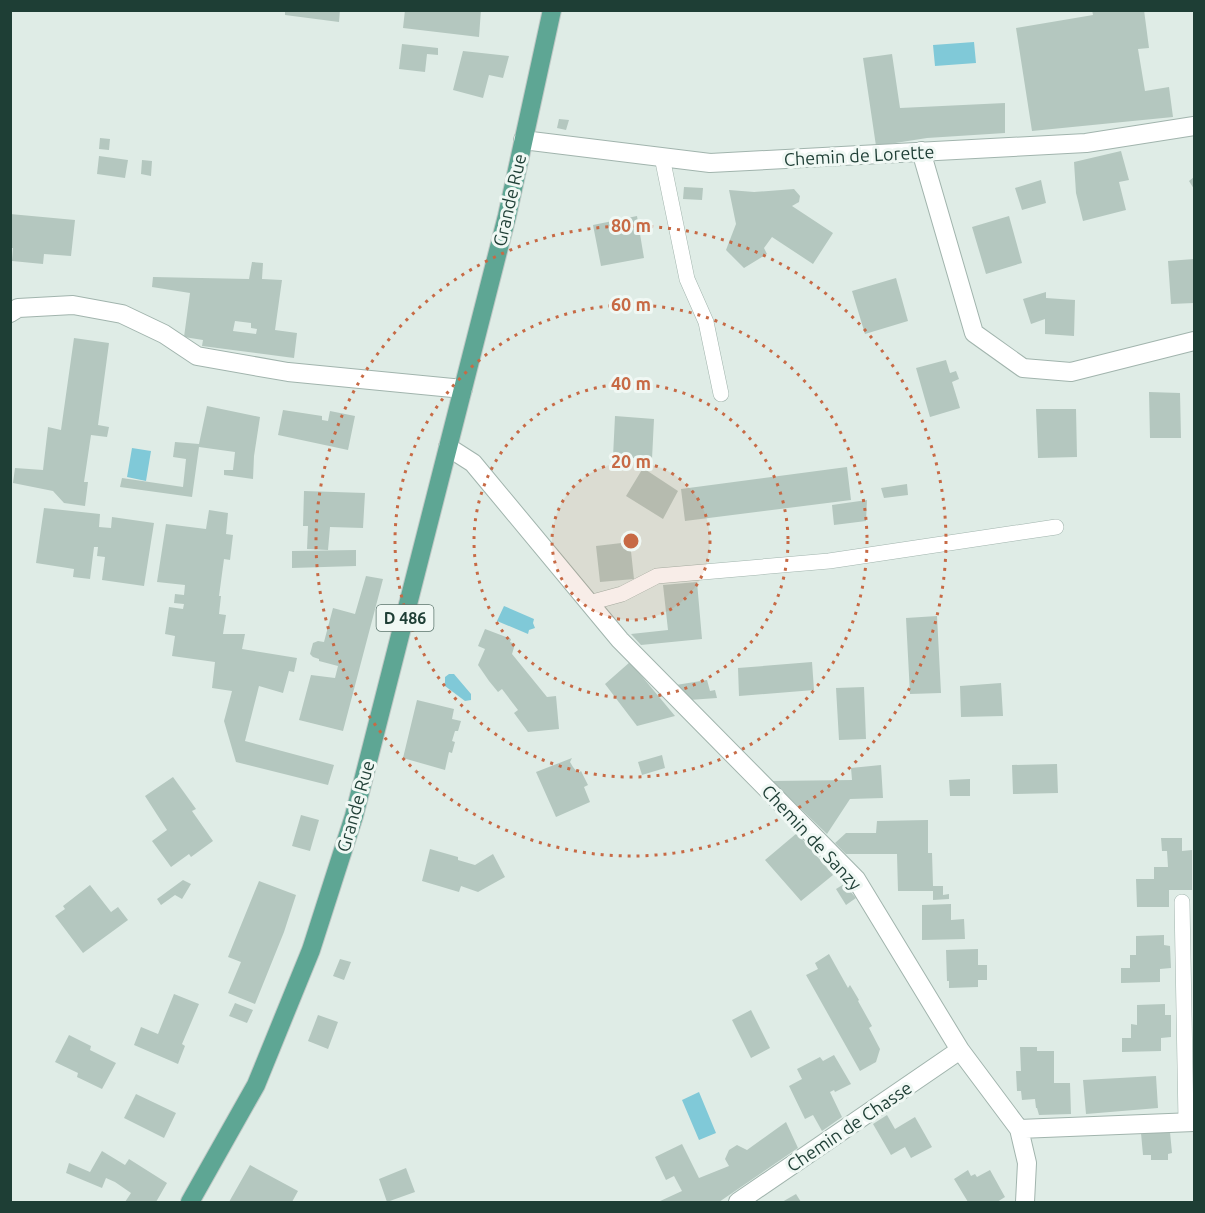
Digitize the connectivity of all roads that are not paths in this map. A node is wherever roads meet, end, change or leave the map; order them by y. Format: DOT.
graph roads {
  1 [pos="552,10"];
  2 [pos="1194,126"];
  3 [pos="523,140"];
  4 [pos="921,151"];
  5 [pos="662,157"];
  6 [pos="10,313"];
  7 [pos="1194,341"];
  8 [pos="463,389"];
  9 [pos="721,394"];
  10 [pos="448,447"];
  11 [pos="1056,527"];
  12 [pos="589,603"];
  13 [pos="1182,902"];
  14 [pos="960,1050"];
  15 [pos="1190,1122"];
  16 [pos="1019,1129"];
  17 [pos="190,1203"];
  18 [pos="738,1203"];
  19 [pos="1025,1203"];
  1 -- 3 [label="main road, Grande Rue / D 486"];
  2 -- 4 [label="street, Chemin de Lorette"];
  3 -- 5 [label="street, Chemin de Lorette"];
  3 -- 8 [label="main road, Grande Rue / D 486"];
  4 -- 5 [label="street, Chemin de Lorette"];
  4 -- 7 [label="street"];
  5 -- 9 [label="lane"];
  6 -- 8 [label="street"];
  8 -- 10 [label="main road, Grande Rue / D 486"];
  10 -- 12 [label="street, Chemin de Sanzy"];
  10 -- 17 [label="main road, Grande Rue / D 486"];
  11 -- 12 [label="lane"];
  12 -- 14 [label="street, Chemin de Sanzy"];
  13 -- 15 [label="lane"];
  14 -- 16 [label="street, Chemin de Sanzy"];
  14 -- 18 [label="street, Chemin de Chasse"];
  15 -- 16 [label="street"];
  16 -- 19 [label="street"];
}
